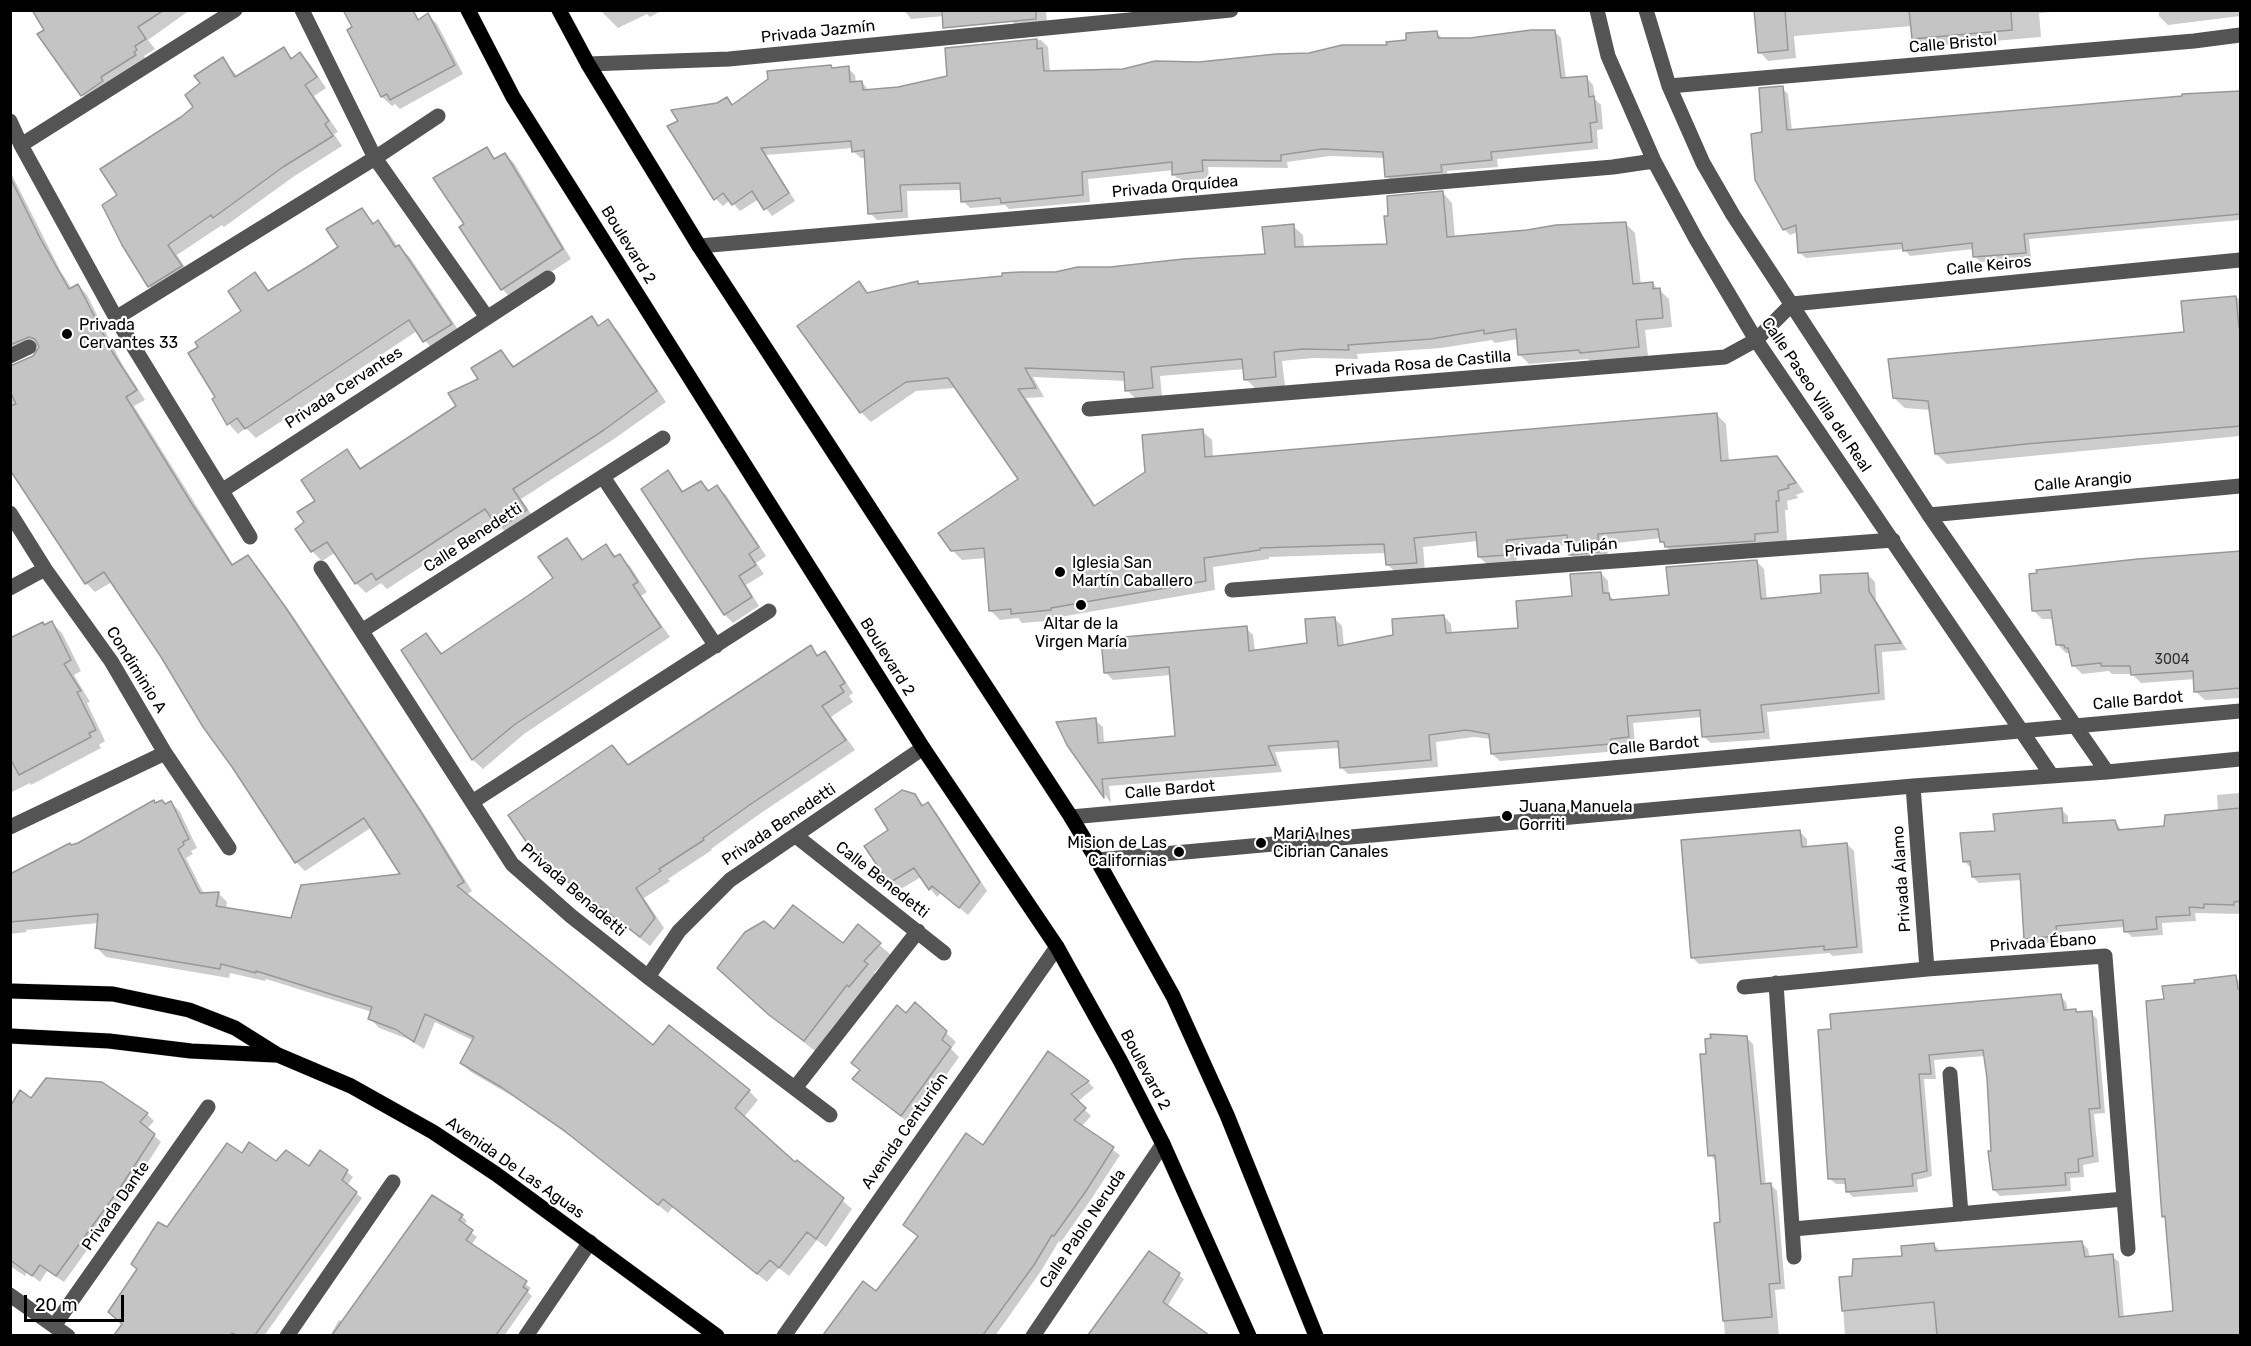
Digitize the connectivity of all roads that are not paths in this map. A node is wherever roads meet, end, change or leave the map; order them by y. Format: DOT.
graph roads {
  1 [pos="235,10"];
  2 [pos="302,10"];
  3 [pos="468,10"];
  4 [pos="559,10"];
  5 [pos="1231,10"];
  6 [pos="1597,10"];
  7 [pos="1646,10"];
  8 [pos="2241,35"];
  9 [pos="588,64"];
  10 [pos="1669,86"];
  11 [pos="438,116"];
  12 [pos="10,121"];
  13 [pos="21,145"];
  14 [pos="375,158"];
  15 [pos="1654,161"];
  16 [pos="699,246"];
  17 [pos="2241,260"];
  18 [pos="548,278"];
  19 [pos="1791,304"];
  20 [pos="486,316"];
  21 [pos="116,318"];
  22 [pos="1756,340"];
  23 [pos="29,347"];
  24 [pos="10,356"];
  25 [pos="1089,410"];
  26 [pos="663,438"];
  27 [pos="603,477"];
  28 [pos="2241,486"];
  29 [pos="222,490"];
  30 [pos="10,513"];
  31 [pos="1929,514"];
  32 [pos="250,537"];
  33 [pos="1893,540"];
  34 [pos="321,568"];
  35 [pos="45,570"];
  36 [pos="10,588"];
  37 [pos="1232,590"];
  38 [pos="769,611"];
  39 [pos="363,630"];
  40 [pos="716,646"];
  41 [pos="2241,711"];
  42 [pos="2076,725"];
  43 [pos="2022,730"];
  44 [pos="923,748"];
  45 [pos="165,753"];
  46 [pos="2241,759"];
  47 [pos="2107,771"];
  48 [pos="2052,776"];
  49 [pos="1913,786"];
  50 [pos="472,802"];
  51 [pos="1071,817"];
  52 [pos="10,826"];
  53 [pos="796,836"];
  54 [pos="229,848"];
  55 [pos="1097,860"];
  56 [pos="918,931"];
  57 [pos="1057,947"];
  58 [pos="944,953"];
  59 [pos="1927,969"];
  60 [pos="648,977"];
  61 [pos="1776,983"];
  62 [pos="1744,987"];
  63 [pos="10,991"];
  64 [pos="10,1036"];
  65 [pos="278,1055"];
  66 [pos="1950,1074"];
  67 [pos="795,1088"];
  68 [pos="208,1107"];
  69 [pos="830,1115"];
  70 [pos="1163,1144"];
  71 [pos="393,1182"];
  72 [pos="2124,1199"];
  73 [pos="1961,1215"];
  74 [pos="1793,1229"];
  75 [pos="590,1242"];
  76 [pos="2128,1250"];
  77 [pos="1794,1257"];
  78 [pos="10,1295"];
  79 [pos="54,1326"];
  80 [pos="68,1335"];
  81 [pos="286,1335"];
  82 [pos="526,1335"];
  83 [pos="717,1335"];
  84 [pos="784,1335"];
  85 [pos="1033,1335"];
  86 [pos="1249,1335"];
  87 [pos="1316,1335"];
  1 -- 13 [label="street"];
  2 -- 14 [label="street"];
  3 -- 44 [label="main road, Boulevard 2"];
  4 -- 9 [label="main road"];
  5 -- 9 [label="street, Privada Jazmín"];
  6 -- 15 [label="street, Calle Paseo Villa del Real"];
  7 -- 10 [label="street, Calle Paseo Villa del Real"];
  8 -- 10 [label="street, Calle Bristol"];
  9 -- 16 [label="main road"];
  10 -- 19 [label="street, Calle Paseo Villa del Real"];
  11 -- 14 [label="street"];
  12 -- 13 [label="street"];
  13 -- 21 [label="street"];
  14 -- 20 [label="street"];
  14 -- 21 [label="street"];
  15 -- 16 [label="street, Privada Orquídea"];
  15 -- 22 [label="street, Calle Paseo Villa del Real"];
  16 -- 51 [label="main road"];
  17 -- 19 [label="street, Calle Keiros"];
  18 -- 20 [label="street, Privada Cervantes"];
  19 -- 22 [label="street"];
  19 -- 31 [label="street, Calle Paseo Villa del Real"];
  20 -- 29 [label="street, Privada Cervantes"];
  21 -- 29 [label="street"];
  22 -- 25 [label="street, Privada Rosa de Castilla"];
  22 -- 33 [label="street, Calle Paseo Villa del Real"];
  23 -- 24 [label="street"];
  26 -- 27 [label="street, Calle Benedetti"];
  27 -- 39 [label="street, Calle Benedetti"];
  27 -- 40 [label="street"];
  28 -- 31 [label="street, Calle Arangio"];
  29 -- 32 [label="street"];
  30 -- 35 [label="street, Condiminio A"];
  31 -- 42 [label="street, Calle Paseo Villa del Real"];
  33 -- 37 [label="street, Privada Tulipán"];
  33 -- 43 [label="street, Calle Paseo Villa del Real"];
  34 -- 39 [label="street, Privada Benadetti"];
  35 -- 36 [label="street"];
  35 -- 45 [label="street, Condiminio A"];
  38 -- 40 [label="street"];
  39 -- 50 [label="street, Privada Benadetti"];
  40 -- 50 [label="street"];
  41 -- 42 [label="street, Calle Bardot"];
  42 -- 43 [label="street, Calle Bardot"];
  42 -- 47 [label="street, Calle Paseo Villa del Real"];
  43 -- 48 [label="street, Calle Paseo Villa del Real"];
  43 -- 51 [label="street, Calle Bardot"];
  44 -- 53 [label="street, Privada Benedetti"];
  44 -- 57 [label="main road, Boulevard 2"];
  45 -- 52 [label="street"];
  45 -- 54 [label="street, Condiminio A"];
  46 -- 47 [label="street"];
  47 -- 48 [label="street"];
  48 -- 49 [label="street"];
  49 -- 55 [label="street"];
  49 -- 59 [label="street, Privada Álamo"];
  50 -- 60 [label="street, Privada Benadetti"];
  51 -- 55 [label="main road"];
  53 -- 56 [label="street, Calle Benedetti"];
  53 -- 60 [label="street, Privada Benedetti"];
  55 -- 87 [label="main road"];
  56 -- 58 [label="street, Calle Benedetti"];
  56 -- 67 [label="street"];
  57 -- 70 [label="main road, Boulevard 2"];
  57 -- 84 [label="street, Avenida Centurión"];
  59 -- 61 [label="street, Privada Ébano"];
  59 -- 72 [label="street, Privada Ébano"];
  60 -- 67 [label="street, Privada Benadetti"];
  61 -- 62 [label="street, Privada Ébano"];
  61 -- 74 [label="street"];
  63 -- 65 [label="main road, Avenida De Las Aguas"];
  64 -- 65 [label="main road, Avenida De Las Aguas"];
  65 -- 75 [label="main road, Avenida De Las Aguas"];
  66 -- 73 [label="street"];
  67 -- 69 [label="street, Privada Benadetti"];
  68 -- 79 [label="street, Privada Dante"];
  70 -- 85 [label="street, Calle Pablo Neruda"];
  70 -- 86 [label="main road, Boulevard 2"];
  71 -- 81 [label="street"];
  72 -- 73 [label="street"];
  72 -- 76 [label="street, Privada Ébano"];
  73 -- 74 [label="street"];
  74 -- 77 [label="street"];
  75 -- 82 [label="street"];
  75 -- 83 [label="main road, Avenida De Las Aguas"];
  78 -- 79 [label="street"];
  79 -- 80 [label="street"];
}
